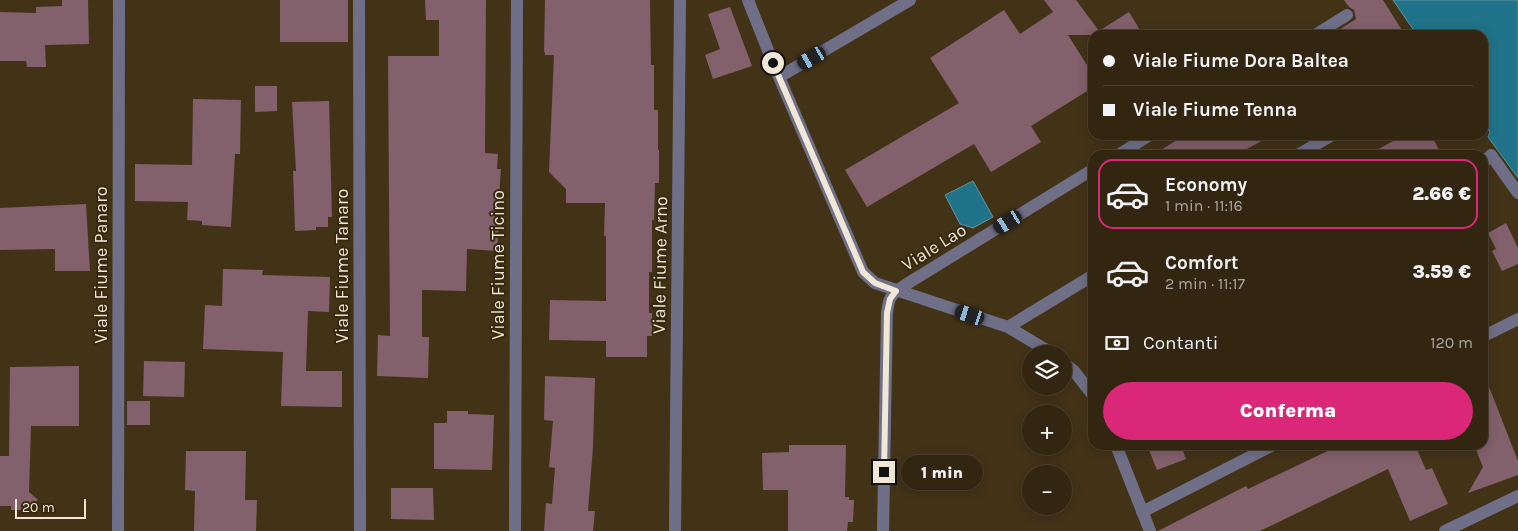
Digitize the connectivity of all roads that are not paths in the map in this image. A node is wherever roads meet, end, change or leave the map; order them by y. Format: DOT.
graph roads {
  1 [pos="119,0"];
  2 [pos="359,0"];
  3 [pos="517,0"];
  4 [pos="680,0"];
  5 [pos="748,0"];
  6 [pos="910,0"];
  7 [pos="1347,15"];
  8 [pos="1323,30"];
  9 [pos="779,77"];
  10 [pos="1142,140"];
  11 [pos="1324,140"];
  12 [pos="1126,150"];
  13 [pos="1306,150"];
  14 [pos="1488,157"];
  15 [pos="1088,172"];
  16 [pos="1518,193"];
  17 [pos="1088,278"];
  18 [pos="896,291"];
  19 [pos="1518,319"];
  20 [pos="1008,327"];
  21 [pos="1488,334"];
  22 [pos="1038,345"];
  23 [pos="1072,369"];
  24 [pos="1088,389"];
  25 [pos="1118,450"];
  26 [pos="1263,450"];
  27 [pos="1518,496"];
  28 [pos="1142,512"];
  29 [pos="118,531"];
  30 [pos="360,531"];
  31 [pos="514,531"];
  32 [pos="675,531"];
  33 [pos="884,531"];
  34 [pos="1150,531"];
  35 [pos="1445,531"];
  1 -- 29 [label="street, Viale Fiume Panaro"];
  2 -- 30 [label="street, Viale Fiume Tanaro"];
  3 -- 31 [label="street, Viale Fiume Ticino"];
  4 -- 32 [label="street, Viale Fiume Arno"];
  5 -- 9 [label="street"];
  6 -- 9 [label="street"];
  7 -- 8 [label="street"];
  9 -- 18 [label="street"];
  10 -- 12 [label="street"];
  11 -- 13 [label="street"];
  14 -- 16 [label="street"];
  15 -- 18 [label="street, Viale Lao"];
  17 -- 20 [label="street"];
  18 -- 20 [label="street"];
  18 -- 33 [label="street"];
  19 -- 21 [label="street"];
  20 -- 22 [label="street"];
  23 -- 24 [label="street"];
  25 -- 28 [label="street"];
  26 -- 28 [label="street"];
  27 -- 35 [label="street"];
  28 -- 34 [label="street"];
}
